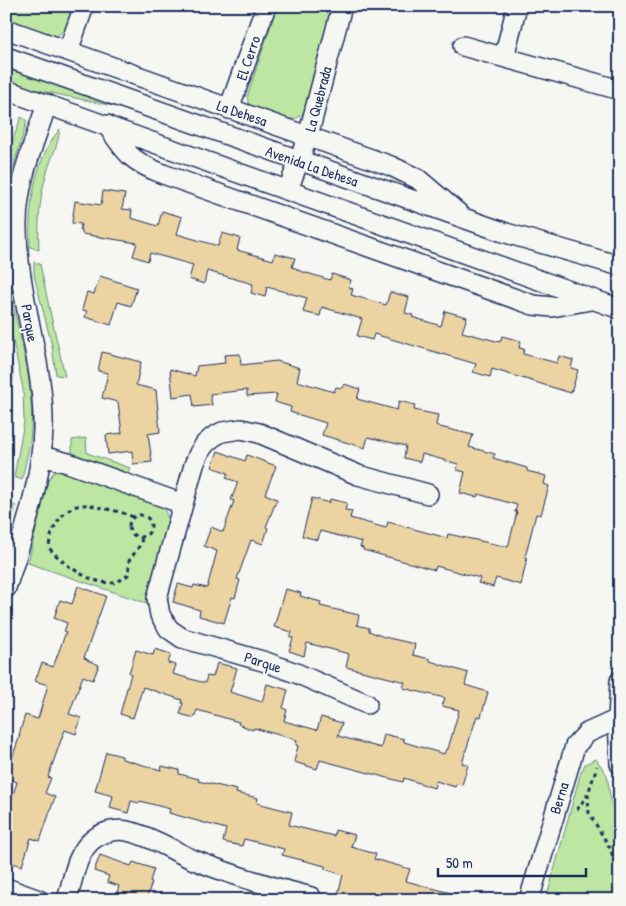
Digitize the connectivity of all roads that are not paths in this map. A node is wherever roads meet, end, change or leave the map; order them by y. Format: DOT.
graph roads {
  1 [pos="84,6"];
  2 [pos="266,6"];
  3 [pos="342,6"];
  4 [pos="517,6"];
  5 [pos="6,29"];
  6 [pos="463,46"];
  7 [pos="68,51"];
  8 [pos="6,57"];
  9 [pos="504,57"];
  10 [pos="6,90"];
  11 [pos="620,90"];
  12 [pos="47,104"];
  13 [pos="229,109"];
  14 [pos="107,125"];
  15 [pos="308,136"];
  16 [pos="299,161"];
  17 [pos="288,190"];
  18 [pos="465,219"];
  19 [pos="620,266"];
  20 [pos="593,299"];
  21 [pos="620,309"];
  22 [pos="41,456"];
  23 [pos="428,494"];
  24 [pos="183,504"];
  25 [pos="6,588"];
  26 [pos="620,680"];
  27 [pos="367,704"];
  28 [pos="618,719"];
  29 [pos="619,754"];
  30 [pos="6,888"];
  31 [pos="311,897"];
  32 [pos="39,900"];
  33 [pos="67,900"];
  34 [pos="529,900"];
  1 -- 7 [label="street"];
  2 -- 13 [label="street, El Cerro"];
  3 -- 15 [label="street, La Quebrada"];
  4 -- 9 [label="street"];
  5 -- 7 [label="street, La Dehesa"];
  6 -- 9 [label="street"];
  7 -- 13 [label="street, La Dehesa"];
  8 -- 16 [label="street, Avenida La Dehesa"];
  9 -- 11 [label="street"];
  10 -- 12 [label="street, Avenida La Dehesa"];
  12 -- 14 [label="street, Avenida La Dehesa"];
  12 -- 22 [label="street, Parque"];
  13 -- 15 [label="street, La Dehesa"];
  14 -- 17 [label="street, Avenida La Dehesa"];
  14 -- 20 [label="street"];
  15 -- 16 [label="street, La Quebrada"];
  15 -- 18 [label="street, La Dehesa"];
  16 -- 17 [label="street, La Quebrada"];
  16 -- 18 [label="street, Avenida La Dehesa"];
  17 -- 20 [label="street, Avenida La Dehesa"];
  18 -- 19 [label="street, Avenida La Dehesa"];
  20 -- 21 [label="street, Avenida La Dehesa"];
  22 -- 24 [label="street"];
  22 -- 25 [label="street, Parque"];
  23 -- 24 [label="street, Parque"];
  24 -- 27 [label="street, Parque"];
  26 -- 28 [label="street"];
  28 -- 29 [label="street"];
  28 -- 34 [label="street, Berna"];
  30 -- 32 [label="street"];
  31 -- 33 [label="street"];
}
